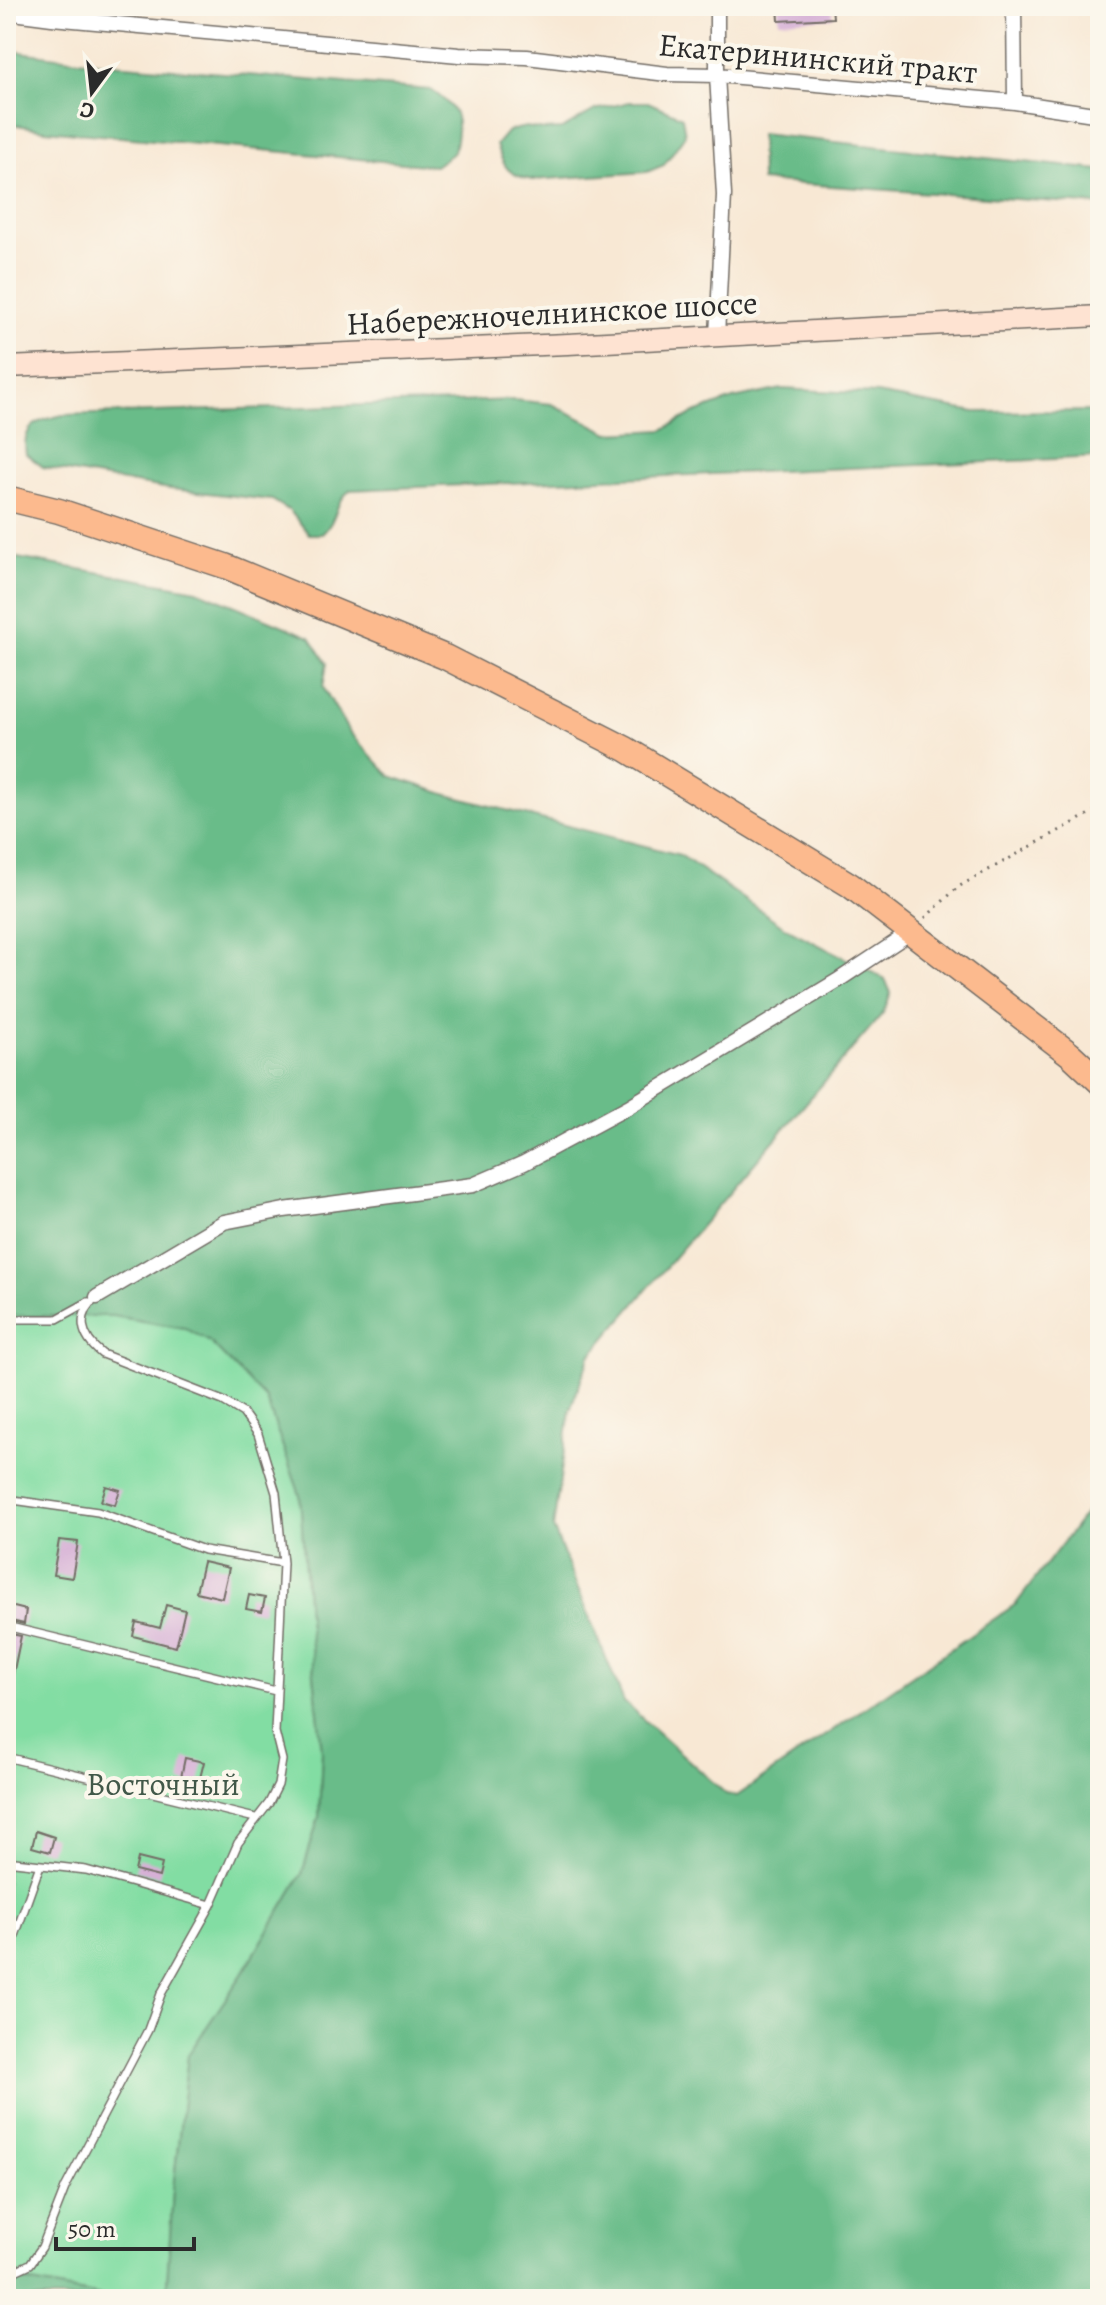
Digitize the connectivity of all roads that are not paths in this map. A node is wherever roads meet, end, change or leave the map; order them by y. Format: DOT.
graph roads {
  1 [pos="717,6"];
  2 [pos="1014,6"];
  3 [pos="6,12"];
  4 [pos="717,75"];
  5 [pos="1015,102"];
  6 [pos="1100,115"];
  7 [pos="1100,316"];
  8 [pos="717,336"];
  9 [pos="6,367"];
  10 [pos="6,498"];
  11 [pos="911,932"];
  12 [pos="1100,1082"];
  13 [pos="97,1297"];
  14 [pos="6,1319"];
  15 [pos="6,1499"];
  16 [pos="283,1563"];
  17 [pos="6,1626"];
  18 [pos="276,1691"];
  19 [pos="6,1757"];
  20 [pos="255,1818"];
  21 [pos="6,1861"];
  22 [pos="40,1865"];
  23 [pos="211,1905"];
  24 [pos="6,1961"];
  25 [pos="6,2270"];
  1 -- 4 [label="street"];
  2 -- 5 [label="street"];
  3 -- 4 [label="street, Екатерининский тракт"];
  4 -- 5 [label="street, Екатерининский тракт"];
  4 -- 8 [label="street"];
  5 -- 6 [label="street, Екатерининский тракт"];
  7 -- 8 [label="main road, Набережночелнинское шоссе"];
  8 -- 9 [label="main road, Набережночелнинское шоссе"];
  10 -- 11 [label="main road"];
  11 -- 12 [label="main road"];
  11 -- 13 [label="street"];
  13 -- 14 [label="lane"];
  13 -- 16 [label="lane"];
  15 -- 16 [label="lane"];
  16 -- 18 [label="lane"];
  17 -- 18 [label="lane"];
  18 -- 20 [label="lane"];
  19 -- 20 [label="lane"];
  20 -- 23 [label="lane"];
  21 -- 22 [label="lane"];
  22 -- 23 [label="lane"];
  22 -- 24 [label="lane"];
  23 -- 25 [label="lane"];
}
